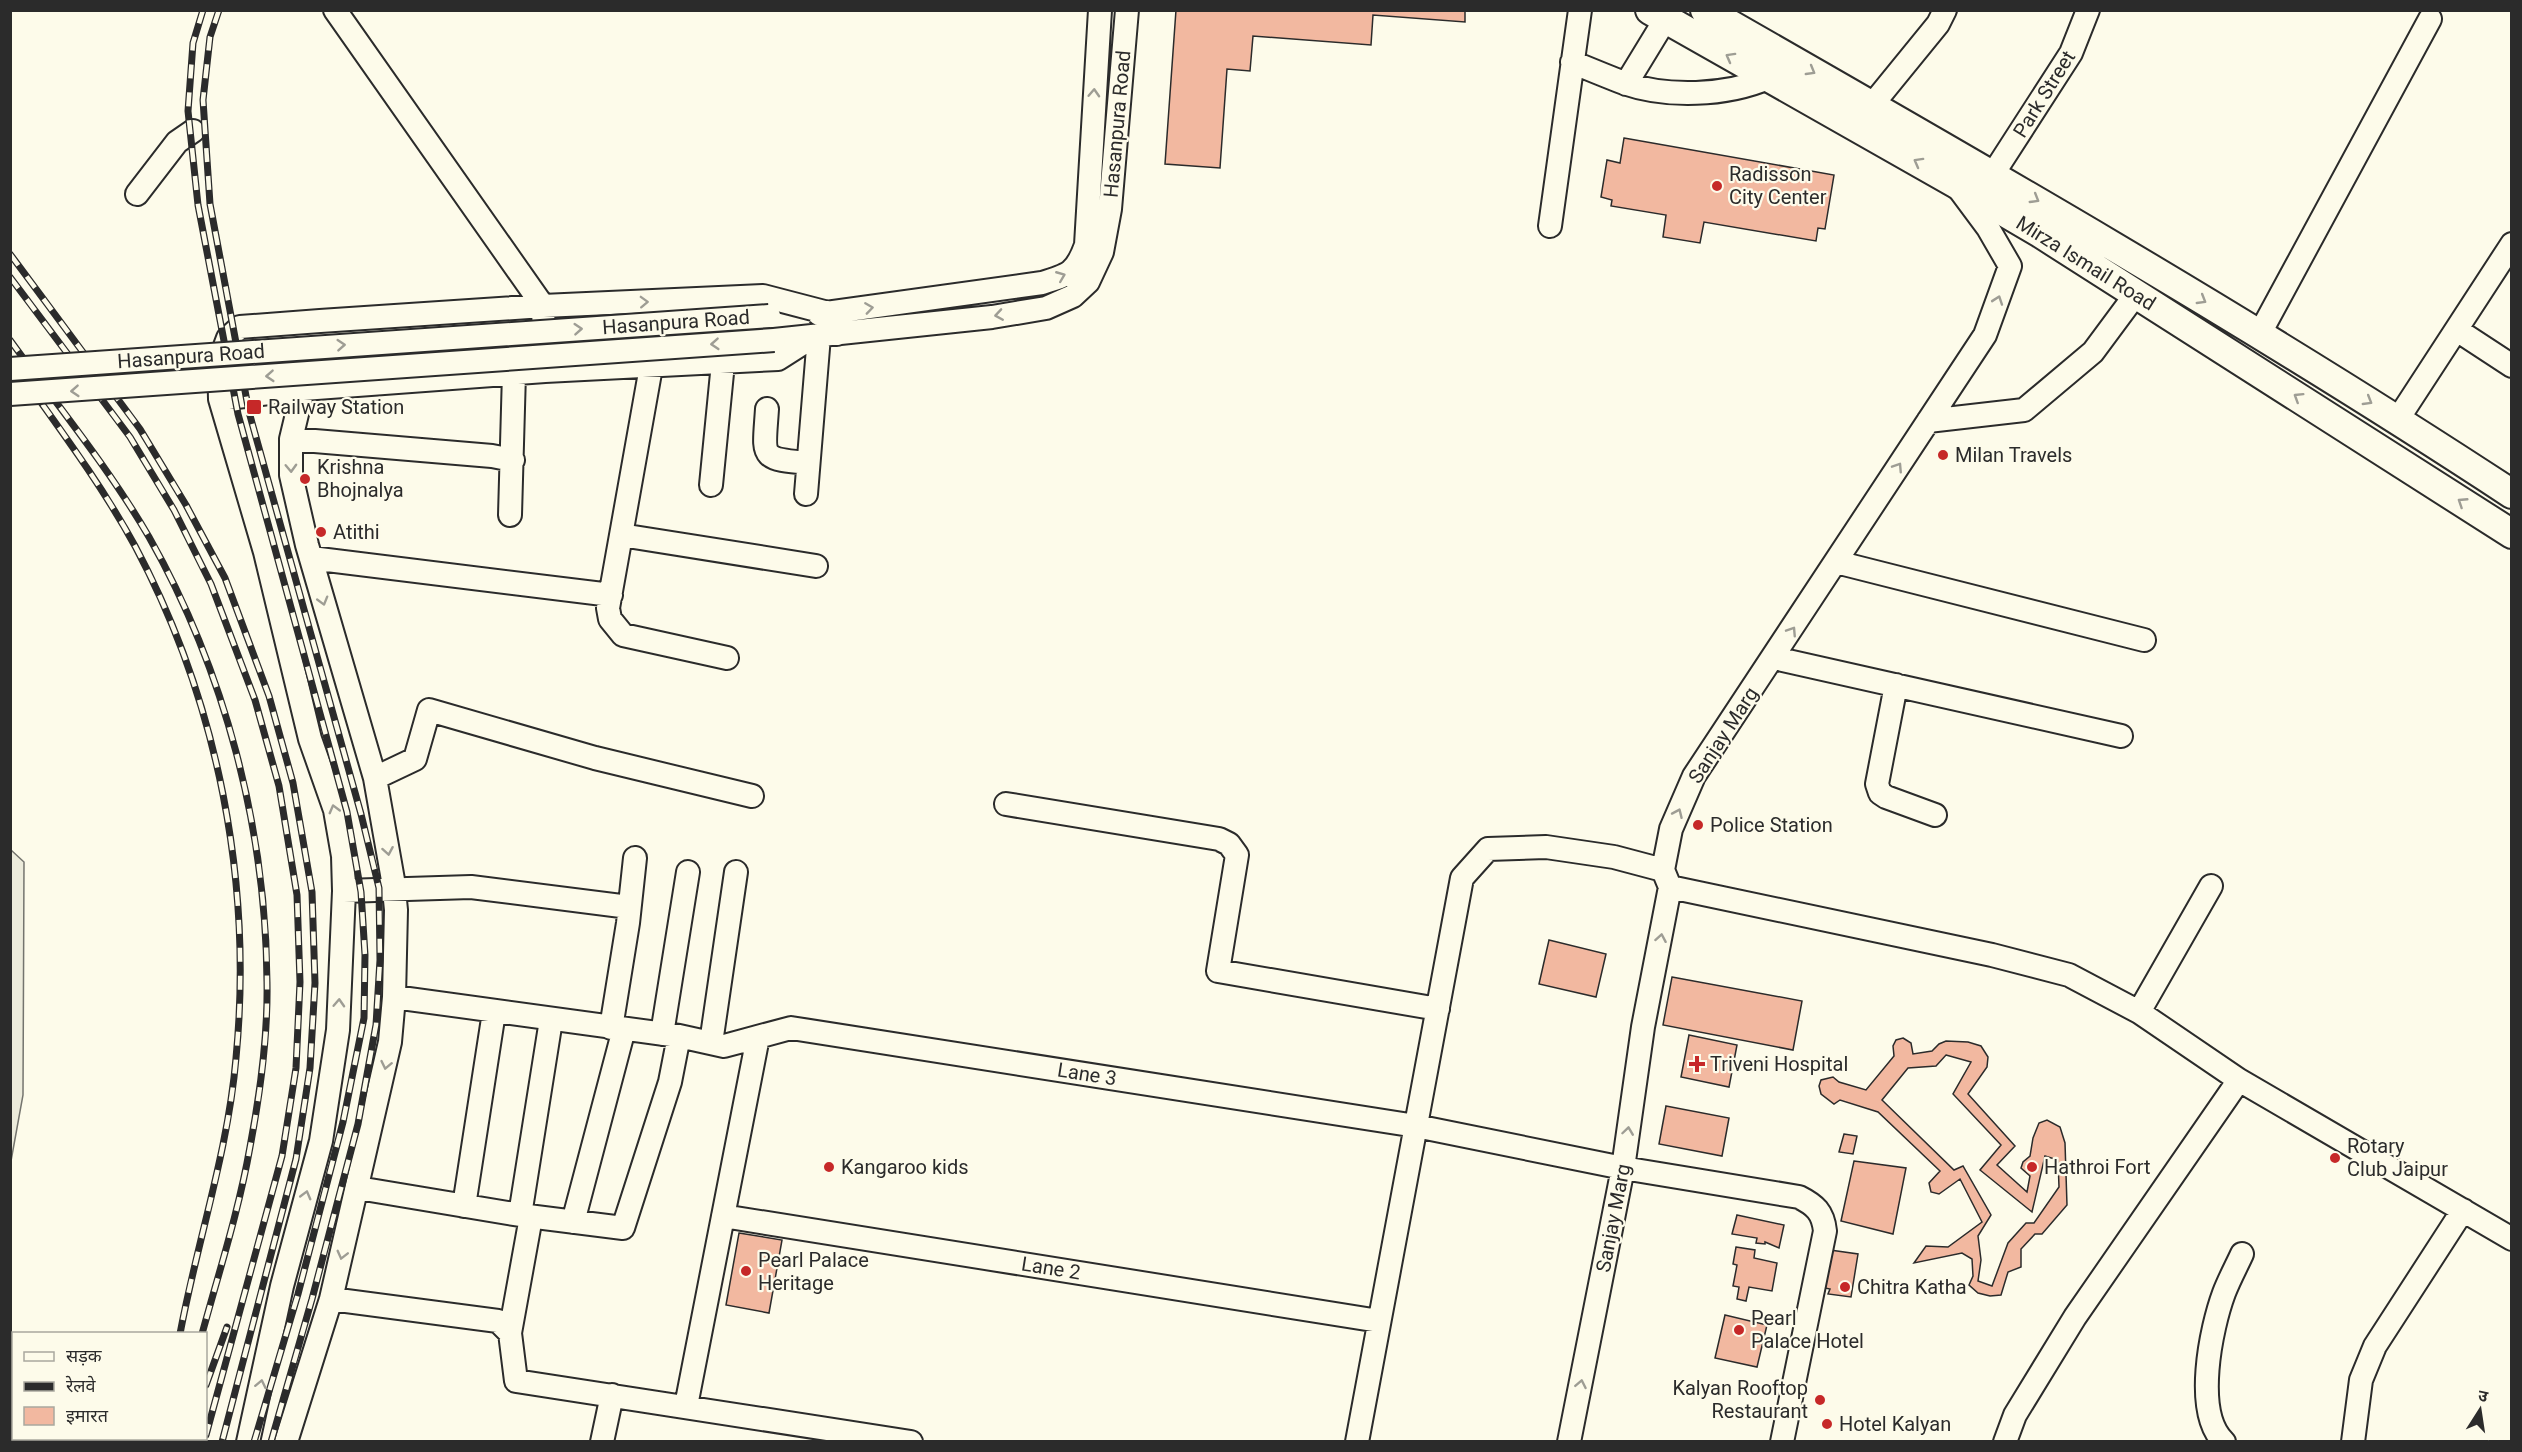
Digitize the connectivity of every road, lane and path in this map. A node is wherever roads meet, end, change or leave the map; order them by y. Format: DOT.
graph roads {
  1 [pos="335,10"];
  2 [pos="1100,10"];
  3 [pos="1127,10"];
  4 [pos="1580,10"];
  5 [pos="1706,10"];
  6 [pos="1945,10"];
  7 [pos="2088,10"];
  8 [pos="1658,15"];
  9 [pos="2430,19"];
  10 [pos="1572,62"];
  11 [pos="1768,78"];
  12 [pos="1626,84"];
  13 [pos="1872,105"];
  14 [pos="193,131"];
  15 [pos="1993,174"];
  16 [pos="1954,183"];
  17 [pos="137,194"];
  18 [pos="1550,226"];
  19 [pos="2511,244"];
  20 [pos="524,279"];
  21 [pos="2136,294"];
  22 [pos="543,306"];
  23 [pos="520,307"];
  24 [pos="825,330"];
  25 [pos="2457,330"];
  26 [pos="2259,335"];
  27 [pos="723,363"];
  28 [pos="2511,366"];
  29 [pos="651,367"];
  30 [pos="10,369"];
  31 [pos="528,372"];
  32 [pos="303,389"];
  33 [pos="10,394"];
  34 [pos="220,399"];
  35 [pos="767,409"];
  36 [pos="2398,419"];
  37 [pos="1928,421"];
  38 [pos="291,440"];
  39 [pos="2380,448"];
  40 [pos="513,460"];
  41 [pos="808,463"];
  42 [pos="711,485"];
  43 [pos="806,494"];
  44 [pos="2511,494"];
  45 [pos="510,515"];
  46 [pos="2511,534"];
  47 [pos="621,535"];
  48 [pos="311,558"];
  49 [pos="1836,562"];
  50 [pos="816,566"];
  51 [pos="611,595"];
  52 [pos="2144,640"];
  53 [pos="727,658"];
  54 [pos="1774,658"];
  55 [pos="1896,685"];
  56 [pos="2121,736"];
  57 [pos="375,778"];
  58 [pos="752,796"];
  59 [pos="1006,804"];
  60 [pos="1935,815"];
  61 [pos="635,858"];
  62 [pos="736,872"];
  63 [pos="688,873"];
  64 [pos="1667,878"];
  65 [pos="2211,886"];
  66 [pos="394,889"];
  67 [pos="344,891"];
  68 [pos="629,907"];
  69 [pos="394,997"];
  70 [pos="1438,1009"];
  71 [pos="494,1012"];
  72 [pos="2139,1012"];
  73 [pos="551,1020"];
  74 [pos="617,1029"];
  75 [pos="670,1035"];
  76 [pos="758,1037"];
  77 [pos="711,1043"];
  78 [pos="2239,1080"];
  79 [pos="1416,1126"];
  80 [pos="1623,1168"];
  81 [pos="358,1188"];
  82 [pos="464,1206"];
  83 [pos="2463,1210"];
  84 [pos="526,1216"];
  85 [pos="723,1216"];
  86 [pos="573,1222"];
  87 [pos="2511,1239"];
  88 [pos="2242,1254"];
  89 [pos="331,1299"];
  90 [pos="1379,1321"];
  91 [pos="510,1333"];
  92 [pos="612,1395"];
  93 [pos="686,1406"];
  94 [pos="248,1442"];
  95 [pos="286,1442"];
  96 [pos="602,1442"];
  97 [pos="910,1442"];
  98 [pos="1357,1442"];
  99 [pos="1569,1442"];
  100 [pos="1782,1442"];
  101 [pos="2005,1442"];
  102 [pos="2224,1442"];
  103 [pos="2353,1442"];
  1 -- 20 [label="street"];
  24 -- 2 [label="street, Hasanpura Road, one-way"];
  3 -- 24 [label="street, Hasanpura Road, one-way"];
  4 -- 10 [label="street"];
  5 -- 13 [label="main road, Mirza Ismail Road, one-way"];
  6 -- 13 [label="street"];
  7 -- 15 [label="street, Park Street"];
  11 -- 8 [label="main road, Mirza Ismail Road, one-way"];
  8 -- 12 [label="street"];
  9 -- 26 [label="street"];
  10 -- 12 [label="street"];
  10 -- 18 [label="street"];
  11 -- 12 [label="street"];
  16 -- 11 [label="main road, Mirza Ismail Road, one-way"];
  13 -- 15 [label="main road, Mirza Ismail Road"];
  14 -- 17 [label="street"];
  15 -- 26 [label="main road, Mirza Ismail Road, one-way"];
  16 -- 21 [label="main road, Mirza Ismail Road"];
  37 -- 16 [label="street, Sanjay Marg, one-way"];
  19 -- 25 [label="street"];
  20 -- 22 [label="street"];
  20 -- 23 [label="street"];
  21 -- 37 [label="street"];
  39 -- 21 [label="main road, Mirza Ismail Road, one-way"];
  22 -- 23 [label="street"];
  22 -- 24 [label="street, one-way"];
  22 -- 31 [label="street"];
  23 -- 31 [label="street"];
  23 -- 34 [label="street"];
  24 -- 27 [label="street"];
  30 -- 24 [label="street, Hasanpura Road, one-way, bridge"];
  24 -- 33 [label="street, one-way, bridge"];
  24 -- 41 [label="street"];
  25 -- 28 [label="street"];
  25 -- 36 [label="street"];
  26 -- 36 [label="main road, Mirza Ismail Road, one-way"];
  27 -- 29 [label="street"];
  27 -- 42 [label="street"];
  29 -- 31 [label="street"];
  29 -- 47 [label="street"];
  31 -- 32 [label="street"];
  31 -- 40 [label="street"];
  32 -- 34 [label="street"];
  32 -- 38 [label="street"];
  67 -- 34 [label="street, one-way"];
  35 -- 41 [label="street"];
  36 -- 39 [label="main road"];
  36 -- 44 [label="main road, Mirza Ismail Road"];
  49 -- 37 [label="street, Sanjay Marg, one-way"];
  38 -- 40 [label="street"];
  38 -- 48 [label="street, one-way"];
  46 -- 39 [label="main road, Mirza Ismail Road, one-way"];
  40 -- 45 [label="street"];
  41 -- 43 [label="street"];
  47 -- 50 [label="street"];
  47 -- 51 [label="street"];
  48 -- 51 [label="street"];
  48 -- 57 [label="street, one-way"];
  49 -- 52 [label="street"];
  54 -- 49 [label="street, Sanjay Marg, one-way"];
  51 -- 53 [label="street"];
  54 -- 55 [label="street"];
  64 -- 54 [label="street, Sanjay Marg, one-way"];
  55 -- 56 [label="street"];
  55 -- 60 [label="street"];
  57 -- 58 [label="street"];
  57 -- 66 [label="street, one-way"];
  59 -- 70 [label="street"];
  61 -- 68 [label="street"];
  62 -- 77 [label="street"];
  63 -- 75 [label="street"];
  64 -- 70 [label="street"];
  64 -- 72 [label="street"];
  80 -- 64 [label="street, Sanjay Marg, one-way"];
  65 -- 72 [label="street"];
  66 -- 67 [label="street"];
  66 -- 68 [label="street"];
  66 -- 69 [label="street"];
  94 -- 67 [label="street, one-way"];
  68 -- 74 [label="street"];
  69 -- 71 [label="street, Lane 3"];
  69 -- 81 [label="street, one-way"];
  70 -- 79 [label="street"];
  71 -- 73 [label="street, Lane 3"];
  71 -- 82 [label="street"];
  72 -- 78 [label="street"];
  73 -- 74 [label="street, Lane 3"];
  73 -- 84 [label="street"];
  74 -- 75 [label="street, Lane 3"];
  74 -- 86 [label="street"];
  75 -- 77 [label="street, Lane 3"];
  75 -- 86 [label="street"];
  76 -- 77 [label="street, Lane 3"];
  76 -- 79 [label="street, Lane 3"];
  76 -- 85 [label="street"];
  78 -- 83 [label="street"];
  78 -- 101 [label="street"];
  79 -- 80 [label="street, Lane 3"];
  79 -- 90 [label="street"];
  99 -- 80 [label="street, Sanjay Marg, one-way"];
  80 -- 100 [label="street, Lane 3"];
  81 -- 82 [label="street"];
  81 -- 89 [label="street, one-way"];
  82 -- 84 [label="street"];
  83 -- 87 [label="street"];
  83 -- 103 [label="street"];
  84 -- 86 [label="street"];
  84 -- 91 [label="street"];
  85 -- 90 [label="street, Lane 2"];
  85 -- 93 [label="street"];
  88 -- 102 [label="street"];
  89 -- 91 [label="street"];
  89 -- 95 [label="street"];
  90 -- 98 [label="street"];
  91 -- 92 [label="street"];
  92 -- 93 [label="street"];
  92 -- 96 [label="street"];
  93 -- 97 [label="street"];
}
